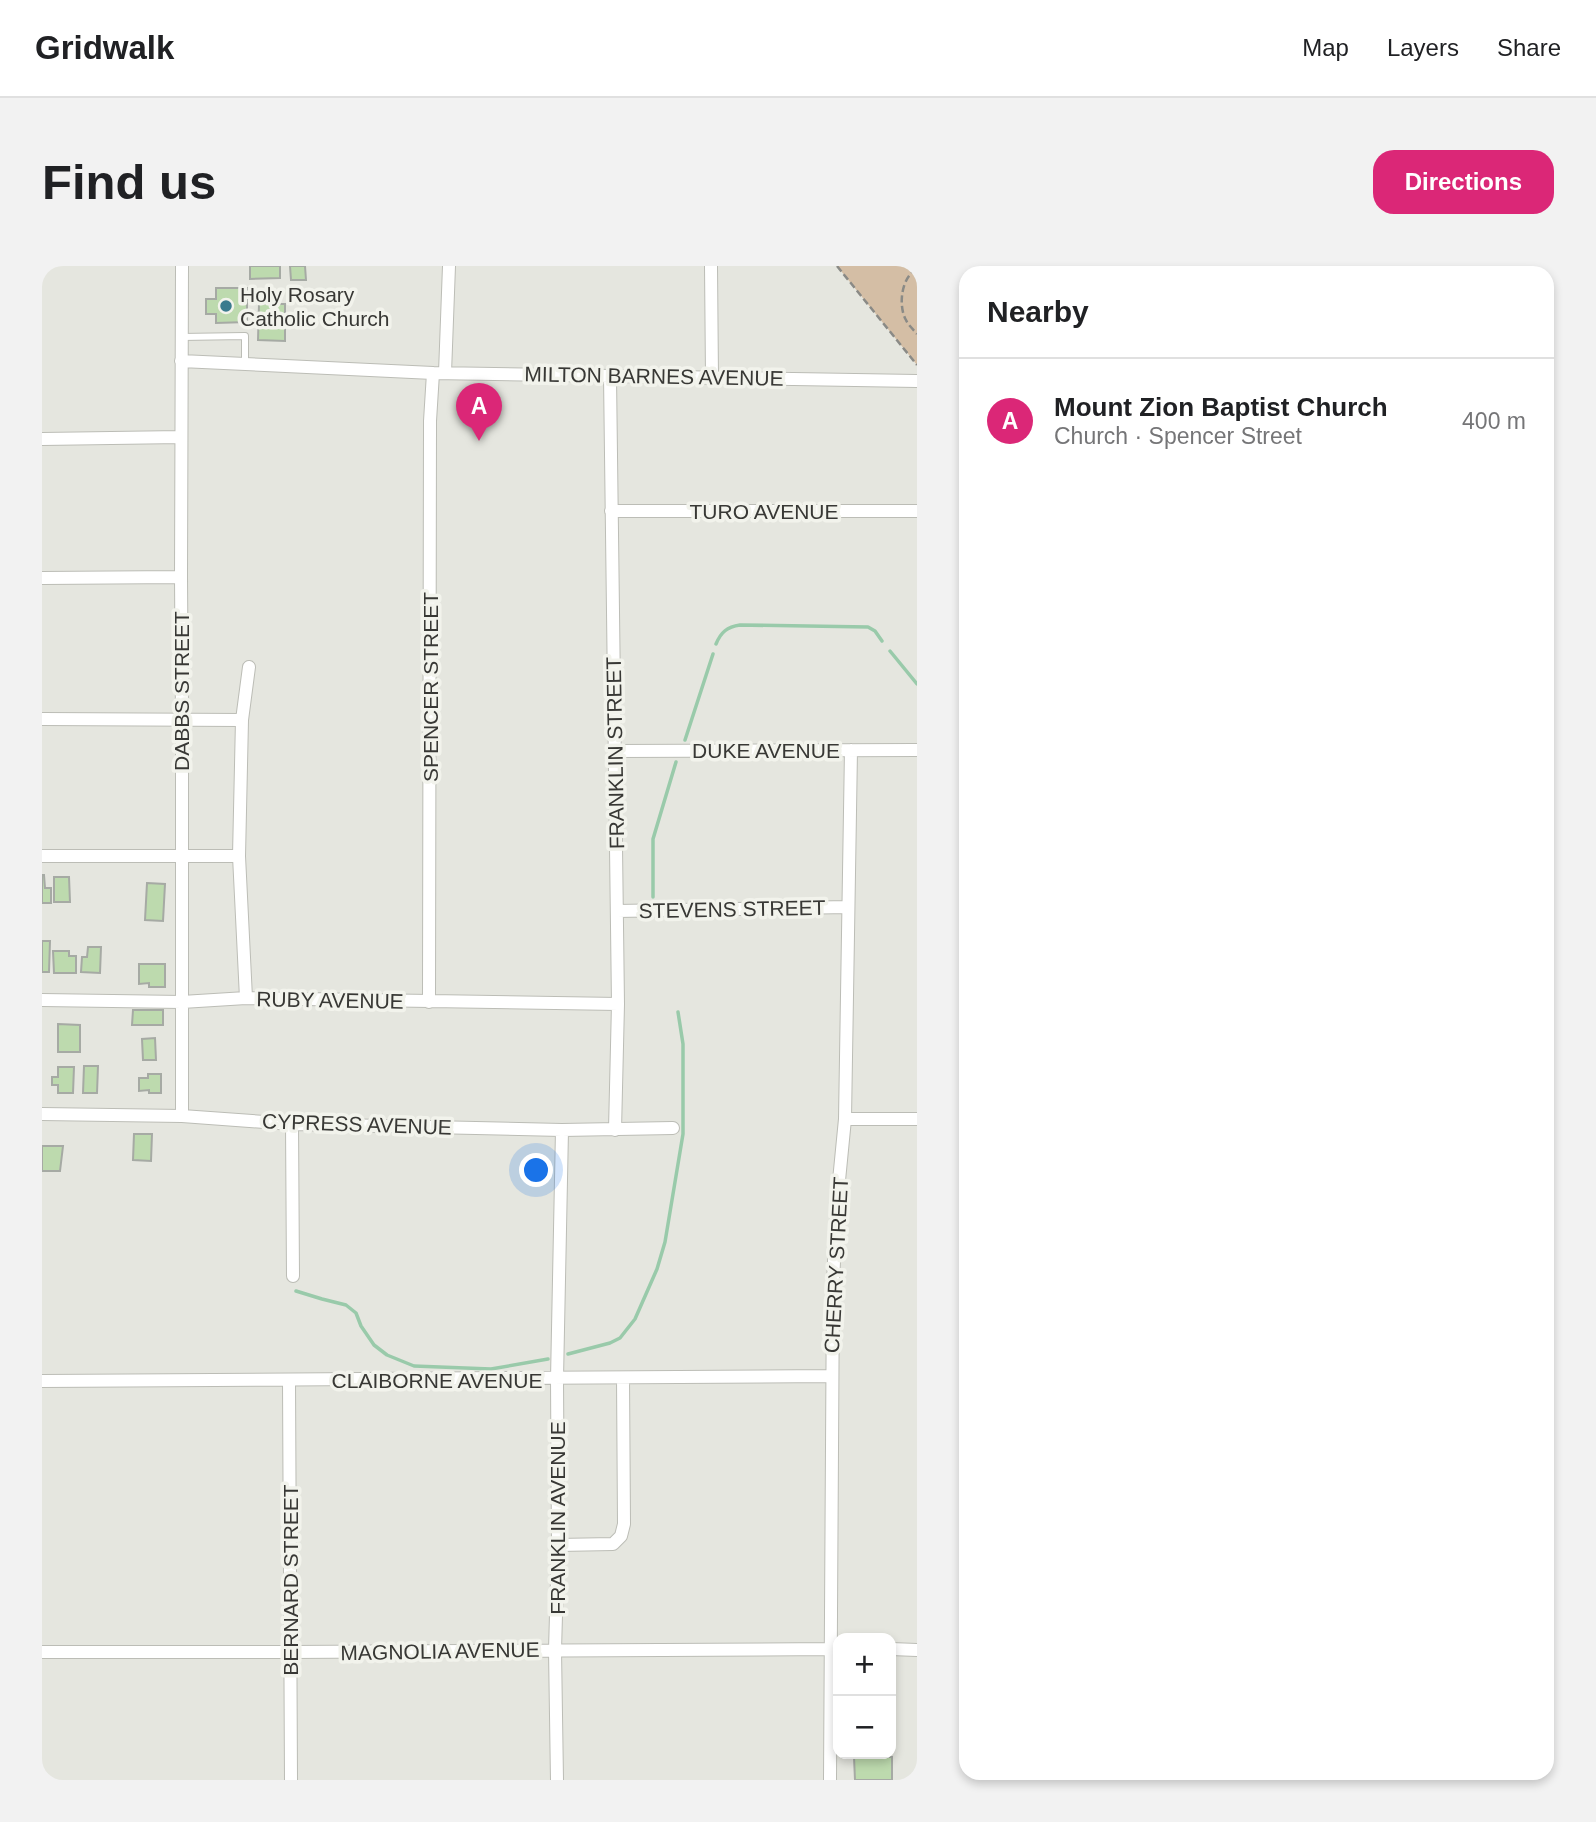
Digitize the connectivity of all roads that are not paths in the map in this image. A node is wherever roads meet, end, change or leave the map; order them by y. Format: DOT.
graph roads {
  1 [pos="182,266"];
  2 [pos="449,266"];
  3 [pos="711,266"];
  4 [pos="181,337"];
  5 [pos="181,361"];
  6 [pos="245,364"];
  7 [pos="439,373"];
  8 [pos="611,376"];
  9 [pos="712,377"];
  10 [pos="917,381"];
  11 [pos="181,438"];
  12 [pos="42,439"];
  13 [pos="611,511"];
  14 [pos="917,511"];
  15 [pos="181,577"];
  16 [pos="42,578"];
  17 [pos="249,667"];
  18 [pos="42,719"];
  19 [pos="182,720"];
  20 [pos="242,720"];
  21 [pos="851,750"];
  22 [pos="917,750"];
  23 [pos="615,751"];
  24 [pos="181,855"];
  25 [pos="42,856"];
  26 [pos="239,856"];
  27 [pos="848,907"];
  28 [pos="617,911"];
  29 [pos="246,998"];
  30 [pos="42,1000"];
  31 [pos="182,1002"];
  32 [pos="429,1002"];
  33 [pos="618,1004"];
  34 [pos="42,1114"];
  35 [pos="182,1116"];
  36 [pos="845,1119"];
  37 [pos="917,1119"];
  38 [pos="292,1124"];
  39 [pos="673,1128"];
  40 [pos="562,1130"];
  41 [pos="615,1130"];
  42 [pos="293,1276"];
  43 [pos="832,1376"];
  44 [pos="623,1378"];
  45 [pos="557,1379"];
  46 [pos="42,1381"];
  47 [pos="289,1381"];
  48 [pos="558,1545"];
  49 [pos="834,1633"];
  50 [pos="833,1649"];
  51 [pos="896,1649"];
  52 [pos="555,1650"];
  53 [pos="917,1650"];
  54 [pos="42,1652"];
  55 [pos="290,1652"];
  56 [pos="833,1682"];
  57 [pos="291,1780"];
  58 [pos="557,1780"];
  59 [pos="830,1780"];
  1 -- 4 [label="street, DABBS STREET"];
  2 -- 7 [label="street, SPENCER STREET"];
  3 -- 9 [label="street"];
  4 -- 5 [label="street, DABBS STREET"];
  4 -- 6 [label="lane"];
  5 -- 6 [label="street, MILTON BARNES AVENUE"];
  5 -- 11 [label="street, DABBS STREET"];
  6 -- 7 [label="street, MILTON BARNES AVENUE"];
  7 -- 8 [label="street, MILTON BARNES AVENUE"];
  7 -- 32 [label="street, SPENCER STREET"];
  8 -- 9 [label="street, MILTON BARNES AVENUE"];
  8 -- 13 [label="street, FRANKLIN STREET"];
  9 -- 10 [label="street, MILTON BARNES AVENUE"];
  11 -- 12 [label="street"];
  11 -- 15 [label="street, DABBS STREET"];
  13 -- 14 [label="street, TURO AVENUE"];
  13 -- 23 [label="street, FRANKLIN STREET"];
  15 -- 16 [label="street"];
  15 -- 19 [label="street, DABBS STREET"];
  17 -- 20 [label="street"];
  18 -- 19 [label="street"];
  19 -- 20 [label="street"];
  19 -- 24 [label="street, DABBS STREET"];
  20 -- 26 [label="street"];
  21 -- 22 [label="street, DUKE AVENUE"];
  21 -- 23 [label="street, DUKE AVENUE"];
  21 -- 27 [label="street, CHERRY STREET"];
  23 -- 28 [label="street, FRANKLIN STREET"];
  24 -- 25 [label="street"];
  24 -- 26 [label="street"];
  24 -- 31 [label="street, DABBS STREET"];
  26 -- 29 [label="street"];
  27 -- 28 [label="street, STEVENS STREET"];
  27 -- 36 [label="street, CHERRY STREET"];
  28 -- 33 [label="street, FRANKLIN STREET"];
  29 -- 31 [label="street, RUBY AVENUE"];
  29 -- 32 [label="street, RUBY AVENUE"];
  30 -- 31 [label="street, RUBY AVENUE"];
  31 -- 35 [label="street, DABBS STREET"];
  32 -- 33 [label="street, RUBY AVENUE"];
  33 -- 41 [label="street, FRANKLIN STREET"];
  34 -- 35 [label="street, CYPRESS AVENUE"];
  35 -- 38 [label="street, CYPRESS AVENUE"];
  36 -- 37 [label="street"];
  36 -- 43 [label="street, CHERRY STREET"];
  38 -- 40 [label="street, CYPRESS AVENUE"];
  38 -- 42 [label="street"];
  39 -- 41 [label="street, CYPRESS AVENUE"];
  40 -- 41 [label="street, CYPRESS AVENUE"];
  40 -- 45 [label="street, FRANKLIN AVENUE"];
  43 -- 44 [label="street, CLAIBORNE AVENUE"];
  43 -- 49 [label="street, CHERRY STREET"];
  44 -- 45 [label="street, CLAIBORNE AVENUE"];
  44 -- 48 [label="street"];
  45 -- 47 [label="street, CLAIBORNE AVENUE"];
  45 -- 48 [label="street, FRANKLIN AVENUE"];
  46 -- 47 [label="street, CLAIBORNE AVENUE"];
  47 -- 55 [label="street, BERNARD STREET"];
  48 -- 52 [label="street, FRANKLIN AVENUE"];
  50 -- 52 [label="street, MAGNOLIA AVENUE"];
  51 -- 53 [label="street"];
  52 -- 55 [label="street, MAGNOLIA AVENUE"];
  52 -- 58 [label="street, FRANKLIN AVENUE"];
  54 -- 55 [label="street, MAGNOLIA AVENUE"];
  55 -- 57 [label="street, BERNARD STREET"];
  56 -- 59 [label="street, CHERRY STREET"];
}
